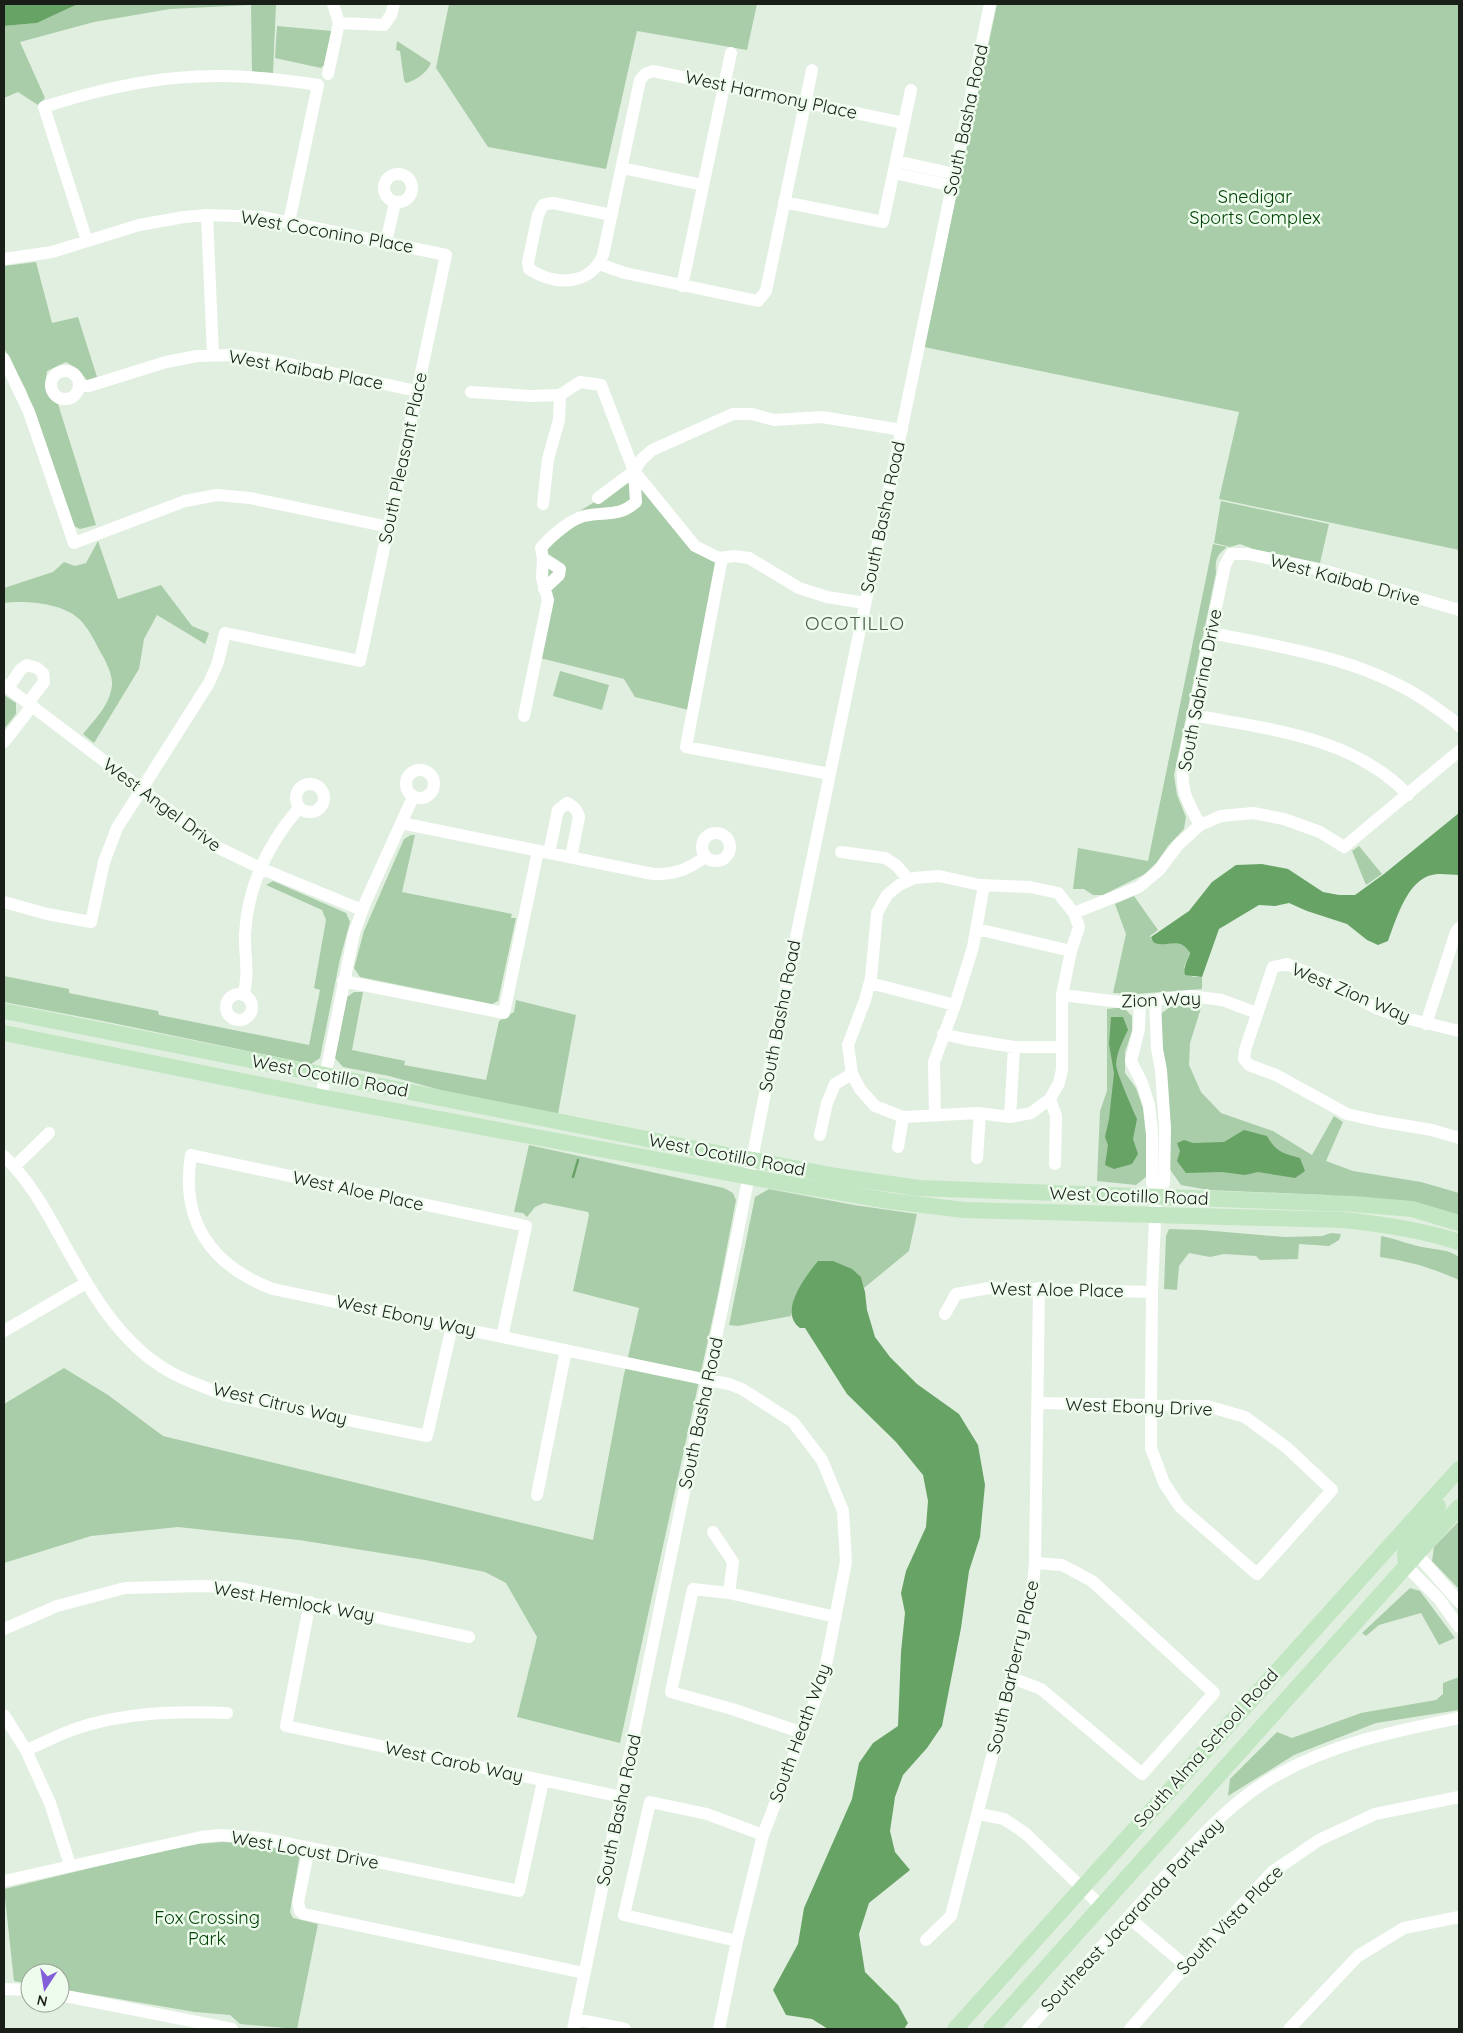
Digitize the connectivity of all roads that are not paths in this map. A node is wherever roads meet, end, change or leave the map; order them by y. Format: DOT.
graph roads {
  1 [pos="333,4"];
  2 [pos="394,4"];
  3 [pos="990,4"];
  4 [pos="339,23"];
  5 [pos="731,53"];
  6 [pos="812,70"];
  7 [pos="328,74"];
  8 [pos="724,86"];
  9 [pos="912,90"];
  10 [pos="805,102"];
  11 [pos="904,124"];
  12 [pos="895,167"];
  13 [pos="622,168"];
  14 [pos="954,180"];
  15 [pos="703,185"];
  16 [pos="784,202"];
  17 [pos="396,203"];
  18 [pos="207,215"];
  19 [pos="612,215"];
  20 [pos="289,222"];
  21 [pos="87,241"];
  22 [pos="386,242"];
  23 [pos="446,254"];
  24 [pos="4,259"];
  25 [pos="599,264"];
  26 [pos="682,286"];
  27 [pos="213,355"];
  28 [pos="4,360"];
  29 [pos="78,386"];
  30 [pos="418,391"];
  31 [pos="471,392"];
  32 [pos="560,395"];
  33 [pos="902,430"];
  34 [pos="634,471"];
  35 [pos="598,498"];
  36 [pos="543,504"];
  37 [pos="389,527"];
  38 [pos="1231,554"];
  39 [pos="722,558"];
  40 [pos="865,603"];
  41 [pos="1459,610"];
  42 [pos="1211,633"];
  43 [pos="6,686"];
  44 [pos="30,704"];
  45 [pos="1193,715"];
  46 [pos="524,716"];
  47 [pos="1459,726"];
  48 [pos="4,742"];
  49 [pos="1459,751"];
  50 [pos="830,774"];
  51 [pos="141,790"];
  52 [pos="1408,795"];
  53 [pos="413,797"];
  54 [pos="299,808"];
  55 [pos="401,823"];
  56 [pos="1200,825"];
  57 [pos="544,852"];
  58 [pos="841,852"];
  59 [pos="571,857"];
  60 [pos="706,857"];
  61 [pos="260,868"];
  62 [pos="909,880"];
  63 [pos="984,885"];
  64 [pos="4,902"];
  65 [pos="362,910"];
  66 [pos="1074,913"];
  67 [pos="1459,928"];
  68 [pos="977,929"];
  69 [pos="1071,951"];
  70 [pos="343,981"];
  71 [pos="870,983"];
  72 [pos="243,995"];
  73 [pos="1062,995"];
  74 [pos="1155,1000"];
  75 [pos="1140,1002"];
  76 [pos="955,1005"];
  77 [pos="4,1011"];
  78 [pos="1257,1013"];
  79 [pos="1426,1024"];
  80 [pos="1459,1030"];
  81 [pos="4,1033"];
  82 [pos="943,1034"];
  83 [pos="1014,1047"];
  84 [pos="1062,1047"];
  85 [pos="1133,1049"];
  86 [pos="1157,1049"];
  87 [pos="852,1074"];
  88 [pos="325,1075"];
  89 [pos="321,1097"];
  90 [pos="1050,1099"];
  91 [pos="980,1113"];
  92 [pos="934,1116"];
  93 [pos="903,1117"];
  94 [pos="1010,1117"];
  95 [pos="49,1133"];
  96 [pos="820,1135"];
  97 [pos="1459,1138"];
  98 [pos="898,1147"];
  99 [pos="190,1155"];
  100 [pos="4,1156"];
  101 [pos="978,1158"];
  102 [pos="752,1160"];
  103 [pos="1055,1164"];
  104 [pos="14,1166"];
  105 [pos="749,1177"];
  106 [pos="1156,1196"];
  107 [pos="1155,1215"];
  108 [pos="1432,1215"];
  109 [pos="1352,1221"];
  110 [pos="1459,1223"];
  111 [pos="1459,1242"];
  112 [pos="86,1284"];
  113 [pos="1039,1288"];
  114 [pos="1152,1292"];
  115 [pos="945,1314"];
  116 [pos="452,1326"];
  117 [pos="4,1331"];
  118 [pos="502,1337"];
  119 [pos="566,1350"];
  120 [pos="708,1380"];
  121 [pos="1038,1403"];
  122 [pos="1151,1405"];
  123 [pos="1459,1469"];
  124 [pos="537,1495"];
  125 [pos="1459,1507"];
  126 [pos="713,1532"];
  127 [pos="1417,1554"];
  128 [pos="1035,1563"];
  129 [pos="1406,1566"];
  130 [pos="729,1593"];
  131 [pos="310,1602"];
  132 [pos="1459,1602"];
  133 [pos="836,1617"];
  134 [pos="1459,1627"];
  135 [pos="4,1629"];
  136 [pos="470,1637"];
  137 [pos="1012,1678"];
  138 [pos="227,1713"];
  139 [pos="4,1715"];
  140 [pos="1459,1718"];
  141 [pos="803,1732"];
  142 [pos="26,1750"];
  143 [pos="543,1781"];
  144 [pos="1459,1797"];
  145 [pos="622,1798"];
  146 [pos="978,1814"];
  147 [pos="763,1835"];
  148 [pos="308,1848"];
  149 [pos="70,1866"];
  150 [pos="4,1881"];
  151 [pos="1081,1888"];
  152 [pos="1101,1906"];
  153 [pos="1459,1917"];
  154 [pos="1128,1918"];
  155 [pos="926,1940"];
  156 [pos="737,1941"];
  157 [pos="1186,1966"];
  158 [pos="584,1973"];
  159 [pos="4,1989"];
  160 [pos="20,1990"];
  161 [pos="70,1997"];
  162 [pos="574,2024"];
  163 [pos="232,2029"];
  164 [pos="625,2029"];
  165 [pos="719,2029"];
  166 [pos="955,2029"];
  167 [pos="991,2029"];
  168 [pos="1028,2029"];
  169 [pos="1130,2029"];
  170 [pos="1291,2029"];
  1 -- 4 [label="street"];
  2 -- 4 [label="street"];
  3 -- 14 [label="street, South Basha Road"];
  4 -- 7 [label="street"];
  5 -- 8 [label="street"];
  6 -- 10 [label="street"];
  8 -- 10 [label="street, West Harmony Place"];
  8 -- 13 [label="street, West Harmony Place"];
  8 -- 15 [label="street"];
  9 -- 11 [label="street"];
  10 -- 11 [label="street, West Harmony Place"];
  10 -- 16 [label="street"];
  11 -- 12 [label="street"];
  12 -- 14 [label="street"];
  12 -- 16 [label="street"];
  13 -- 15 [label="street"];
  13 -- 19 [label="street"];
  14 -- 33 [label="street, South Basha Road"];
  15 -- 26 [label="street"];
  16 -- 26 [label="street"];
  17 -- 22 [label="street"];
  18 -- 20 [label="street, West Coconino Place"];
  18 -- 21 [label="street, West Coconino Place"];
  18 -- 27 [label="street"];
  19 -- 25 [label="street"];
  19 -- 25 [label="street"];
  20 -- 21 [label="street"];
  20 -- 22 [label="street, West Coconino Place"];
  21 -- 24 [label="street, West Coconino Place"];
  22 -- 23 [label="street, West Coconino Place"];
  23 -- 30 [label="street, South Pleasant Place"];
  25 -- 26 [label="street"];
  27 -- 29 [label="street, West Kaibab Place"];
  27 -- 30 [label="street, West Kaibab Place"];
  28 -- 37 [label="street"];
  30 -- 37 [label="street, South Pleasant Place"];
  31 -- 32 [label="street"];
  32 -- 34 [label="street"];
  32 -- 36 [label="street"];
  33 -- 34 [label="street"];
  33 -- 40 [label="street, South Basha Road"];
  34 -- 35 [label="street"];
  34 -- 39 [label="street"];
  34 -- 46 [label="street"];
  37 -- 51 [label="street, South Pleasant Place"];
  38 -- 41 [label="street, West Kaibab Drive"];
  38 -- 42 [label="street, South Sabrina Drive"];
  39 -- 40 [label="street"];
  39 -- 50 [label="street"];
  40 -- 50 [label="street, South Basha Road"];
  42 -- 45 [label="street, South Sabrina Drive"];
  42 -- 47 [label="street"];
  43 -- 44 [label="street, West Angel Drive"];
  43 -- 44 [label="street, West Angel Drive"];
  44 -- 48 [label="street"];
  44 -- 51 [label="street, West Angel Drive"];
  45 -- 52 [label="street"];
  45 -- 56 [label="street, South Sabrina Drive"];
  49 -- 52 [label="street"];
  50 -- 102 [label="street, South Basha Road"];
  51 -- 61 [label="street, West Angel Drive"];
  51 -- 64 [label="street"];
  52 -- 56 [label="street"];
  53 -- 55 [label="street"];
  54 -- 61 [label="street"];
  55 -- 57 [label="street"];
  55 -- 65 [label="street"];
  56 -- 66 [label="street"];
  57 -- 59 [label="street"];
  57 -- 59 [label="street"];
  57 -- 70 [label="street"];
  58 -- 62 [label="street"];
  59 -- 60 [label="street"];
  61 -- 65 [label="street, West Angel Drive"];
  61 -- 72 [label="street"];
  62 -- 63 [label="street"];
  62 -- 71 [label="street"];
  63 -- 66 [label="street"];
  63 -- 68 [label="street"];
  65 -- 70 [label="street"];
  66 -- 69 [label="street"];
  67 -- 79 [label="street"];
  68 -- 69 [label="street"];
  68 -- 76 [label="street"];
  69 -- 73 [label="street"];
  70 -- 88 [label="street"];
  71 -- 76 [label="street"];
  71 -- 87 [label="street"];
  73 -- 75 [label="street, Zion Way"];
  73 -- 84 [label="street"];
  74 -- 75 [label="street, Zion Way"];
  74 -- 78 [label="street, Zion Way"];
  74 -- 86 [label="street"];
  75 -- 85 [label="street"];
  76 -- 82 [label="street"];
  77 -- 88 [label="main road, West Ocotillo Road"];
  78 -- 79 [label="street, West Zion Way"];
  78 -- 97 [label="street"];
  79 -- 80 [label="street, West Zion Way"];
  81 -- 89 [label="main road, West Ocotillo Road"];
  82 -- 83 [label="street"];
  82 -- 92 [label="street"];
  83 -- 84 [label="street"];
  83 -- 94 [label="street"];
  84 -- 90 [label="street"];
  85 -- 86 [label="street"];
  85 -- 106 [label="street"];
  86 -- 106 [label="street"];
  87 -- 93 [label="street"];
  87 -- 96 [label="street"];
  88 -- 89 [label="street"];
  88 -- 102 [label="main road, West Ocotillo Road"];
  89 -- 105 [label="main road, West Ocotillo Road"];
  90 -- 94 [label="street"];
  90 -- 103 [label="street"];
  91 -- 92 [label="street"];
  91 -- 94 [label="street"];
  91 -- 101 [label="street"];
  92 -- 93 [label="street"];
  93 -- 98 [label="street"];
  95 -- 104 [label="street"];
  99 -- 116 [label="street, West Ebony Way"];
  99 -- 118 [label="street, West Aloe Place"];
  100 -- 104 [label="street, West Citrus Way"];
  102 -- 105 [label="street, South Basha Road"];
  102 -- 106 [label="main road, West Ocotillo Road"];
  104 -- 112 [label="street, West Citrus Way"];
  105 -- 107 [label="main road, West Ocotillo Road"];
  105 -- 120 [label="street, South Basha Road"];
  106 -- 107 [label="street"];
  106 -- 108 [label="main road, West Ocotillo Road"];
  107 -- 109 [label="main road, West Ocotillo Road"];
  107 -- 114 [label="street"];
  108 -- 109 [label="main road"];
  108 -- 110 [label="main road, West Ocotillo Road"];
  109 -- 111 [label="main road, West Ocotillo Road"];
  112 -- 116 [label="street, West Citrus Way"];
  112 -- 117 [label="street"];
  113 -- 114 [label="street, West Aloe Place"];
  113 -- 115 [label="street, West Aloe Place"];
  113 -- 121 [label="street, South Barberry Place"];
  114 -- 122 [label="street"];
  116 -- 118 [label="street, West Ebony Way"];
  118 -- 119 [label="street, West Ebony Way"];
  119 -- 120 [label="street, West Ebony Way"];
  119 -- 124 [label="street"];
  120 -- 133 [label="street, South Heath Way"];
  120 -- 145 [label="street, South Basha Road"];
  121 -- 122 [label="street, West Ebony Drive"];
  121 -- 128 [label="street, South Barberry Place"];
  122 -- 122 [label="street, West Ebony Drive"];
  123 -- 129 [label="main road"];
  123 -- 151 [label="main road, South Alma School Road"];
  125 -- 127 [label="main road, South Alma School Road"];
  126 -- 130 [label="street"];
  127 -- 129 [label="main road, South Alma School Road"];
  127 -- 132 [label="street"];
  128 -- 137 [label="street, South Barberry Place"];
  128 -- 137 [label="street"];
  129 -- 134 [label="street"];
  129 -- 152 [label="main road, South Alma School Road"];
  130 -- 133 [label="street"];
  130 -- 141 [label="street"];
  131 -- 135 [label="street, West Hemlock Way"];
  131 -- 136 [label="street, West Hemlock Way"];
  131 -- 143 [label="street, West Carob Way"];
  133 -- 141 [label="street, South Heath Way"];
  137 -- 146 [label="street, South Barberry Place"];
  138 -- 142 [label="street"];
  139 -- 142 [label="street"];
  140 -- 154 [label="street, Southeast Jacaranda Parkway"];
  141 -- 147 [label="street, South Heath Way"];
  142 -- 149 [label="street"];
  143 -- 145 [label="street, West Carob Way"];
  143 -- 148 [label="street, West Locust Drive"];
  144 -- 157 [label="street, South Vista Place"];
  145 -- 158 [label="street, South Basha Road"];
  146 -- 151 [label="street"];
  146 -- 155 [label="street, South Barberry Place"];
  147 -- 156 [label="street, South Heath Way"];
  147 -- 156 [label="street"];
  148 -- 149 [label="street, West Locust Drive"];
  148 -- 158 [label="street"];
  149 -- 150 [label="street, West Locust Drive"];
  151 -- 152 [label="street"];
  151 -- 166 [label="main road, South Alma School Road"];
  152 -- 167 [label="main road, South Alma School Road"];
  153 -- 170 [label="street"];
  154 -- 157 [label="street"];
  154 -- 168 [label="street, Southeast Jacaranda Parkway"];
  156 -- 165 [label="street, South Heath Way"];
  157 -- 169 [label="street, South Vista Place"];
  158 -- 162 [label="street, South Basha Road"];
  159 -- 160 [label="street"];
  161 -- 163 [label="street"];
  162 -- 164 [label="street"];
}
